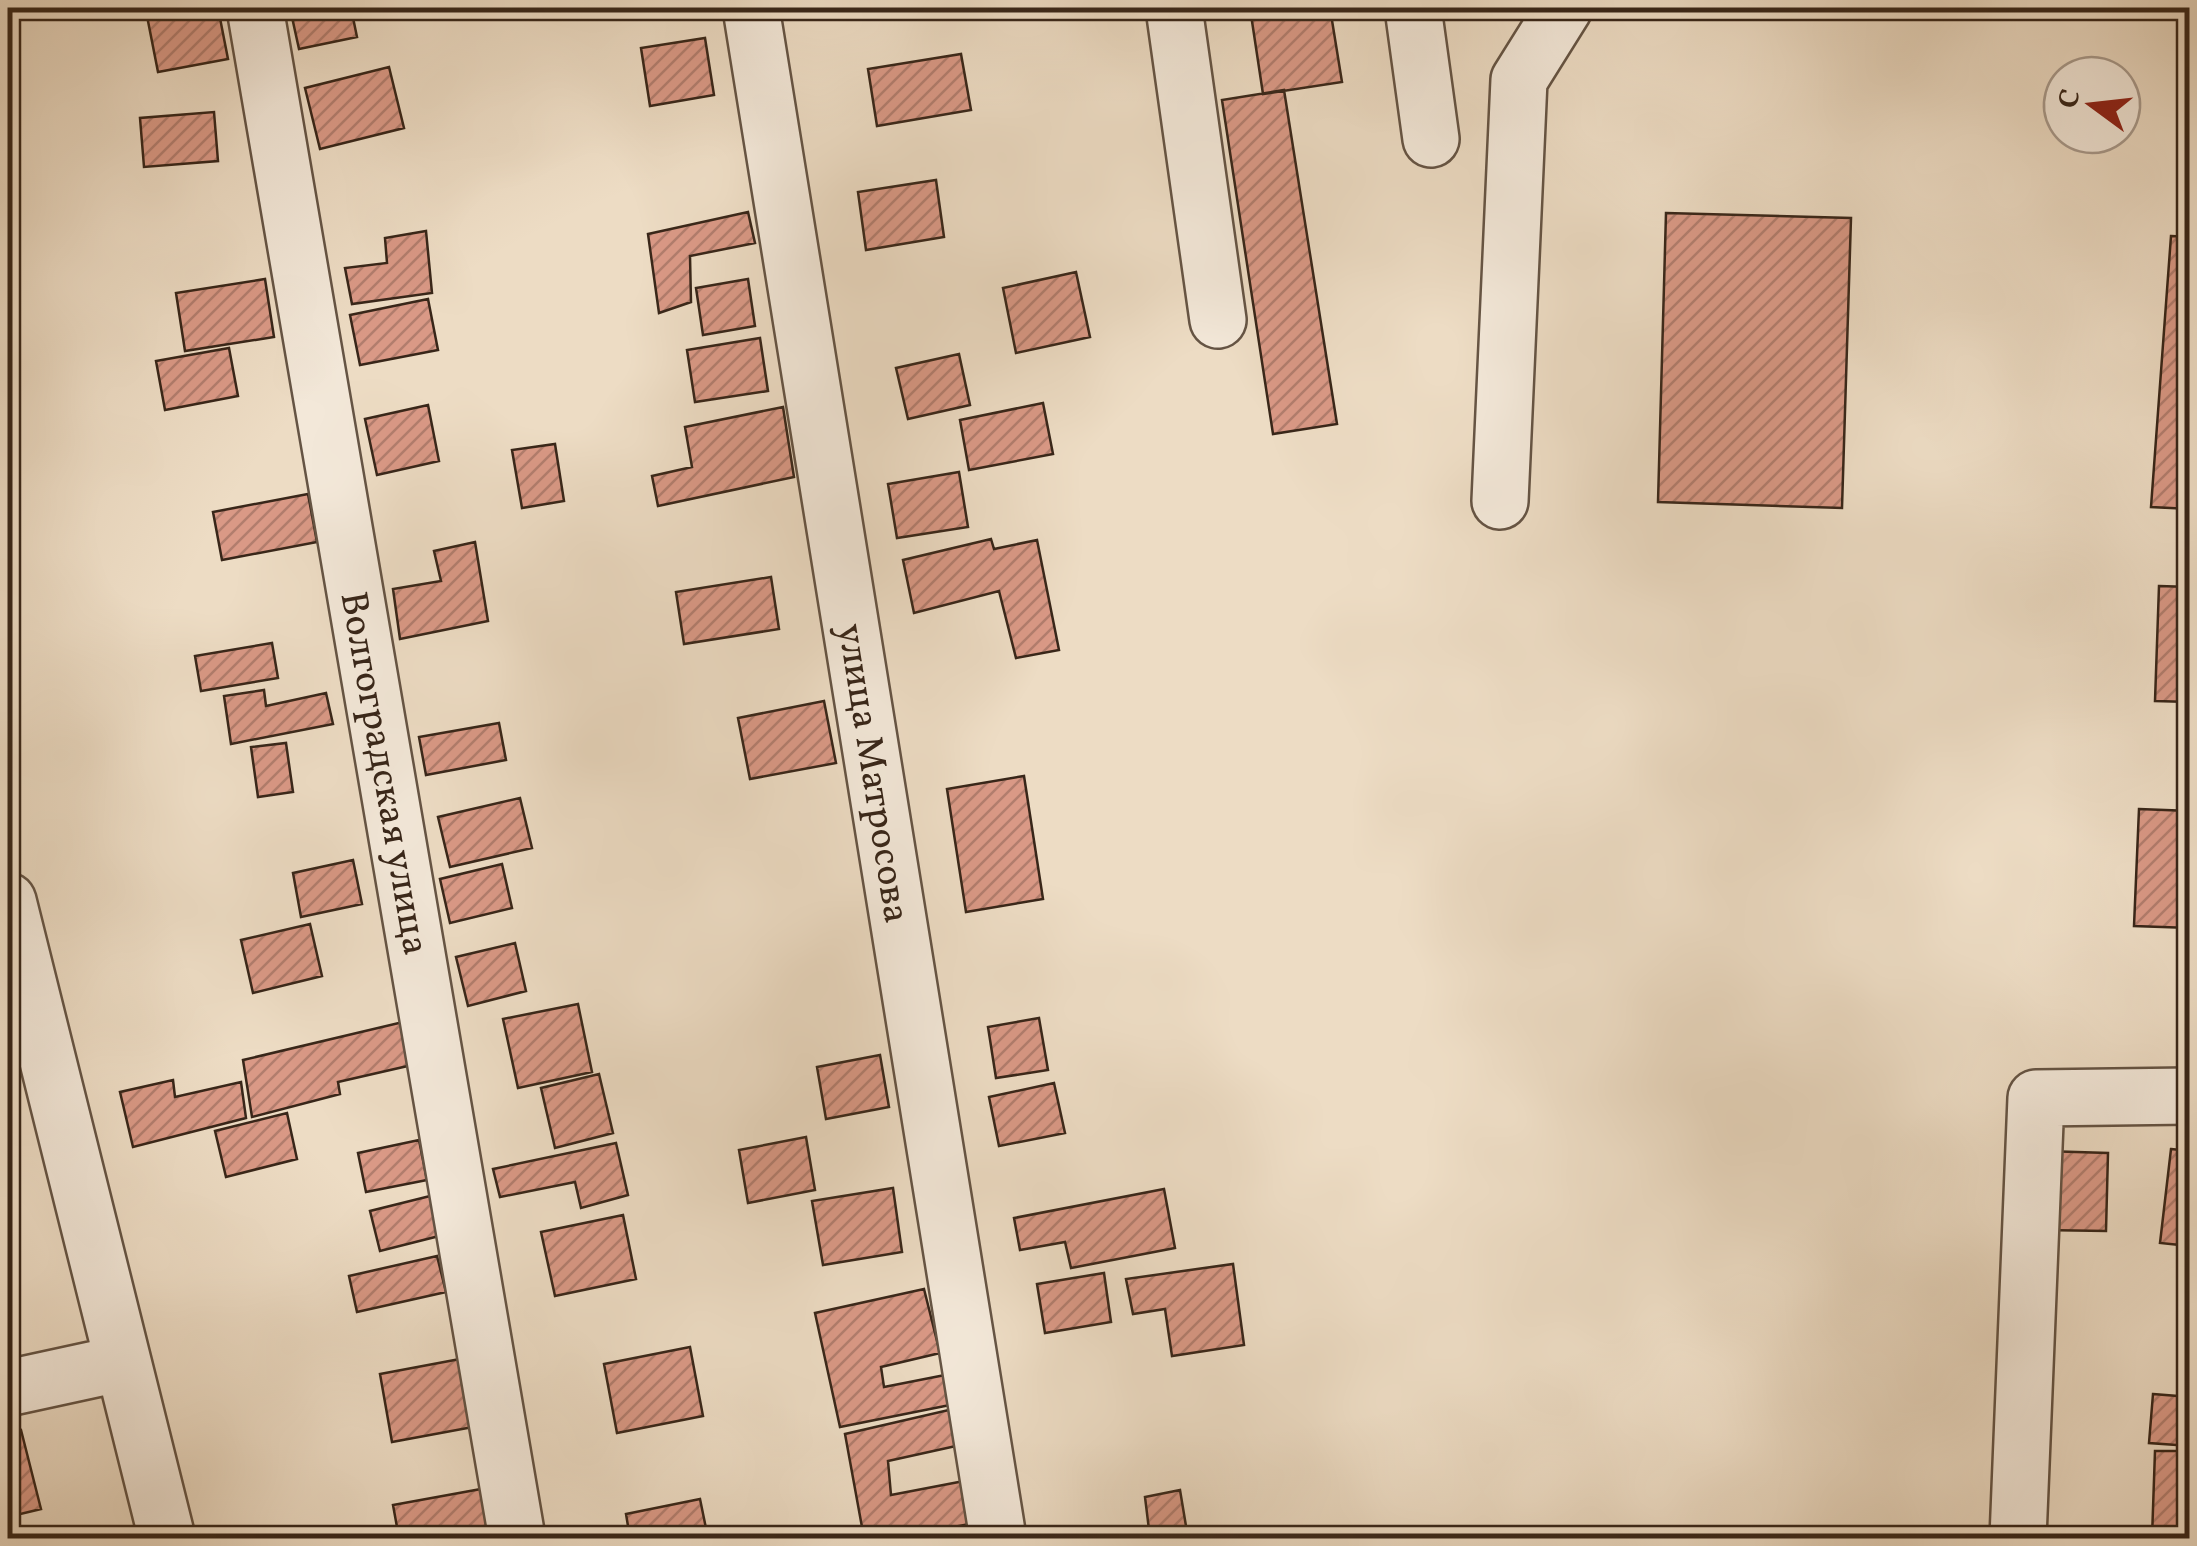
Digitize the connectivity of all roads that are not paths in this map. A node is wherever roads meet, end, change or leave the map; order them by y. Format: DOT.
graph roads {
  1 [pos="255,8"];
  2 [pos="752,8"];
  3 [pos="1174,8"];
  4 [pos="1413,8"];
  5 [pos="1564,8"];
  6 [pos="1431,139"];
  7 [pos="1218,320"];
  8 [pos="1500,501"];
  9 [pos="8,901"];
  10 [pos="14,958"];
  11 [pos="2190,1096"];
  12 [pos="124,1363"];
  13 [pos="8,1388"];
  14 [pos="167,1538"];
  15 [pos="518,1538"];
  16 [pos="998,1538"];
  17 [pos="2018,1538"];
  1 -- 15 [label="street, Волгоградская улица"];
  2 -- 16 [label="street, улица Матросова"];
  3 -- 7 [label="street"];
  4 -- 6 [label="street"];
  5 -- 8 [label="street"];
  9 -- 10 [label="street"];
  10 -- 12 [label="street"];
  11 -- 17 [label="street"];
  12 -- 13 [label="street"];
  12 -- 14 [label="street"];
}
